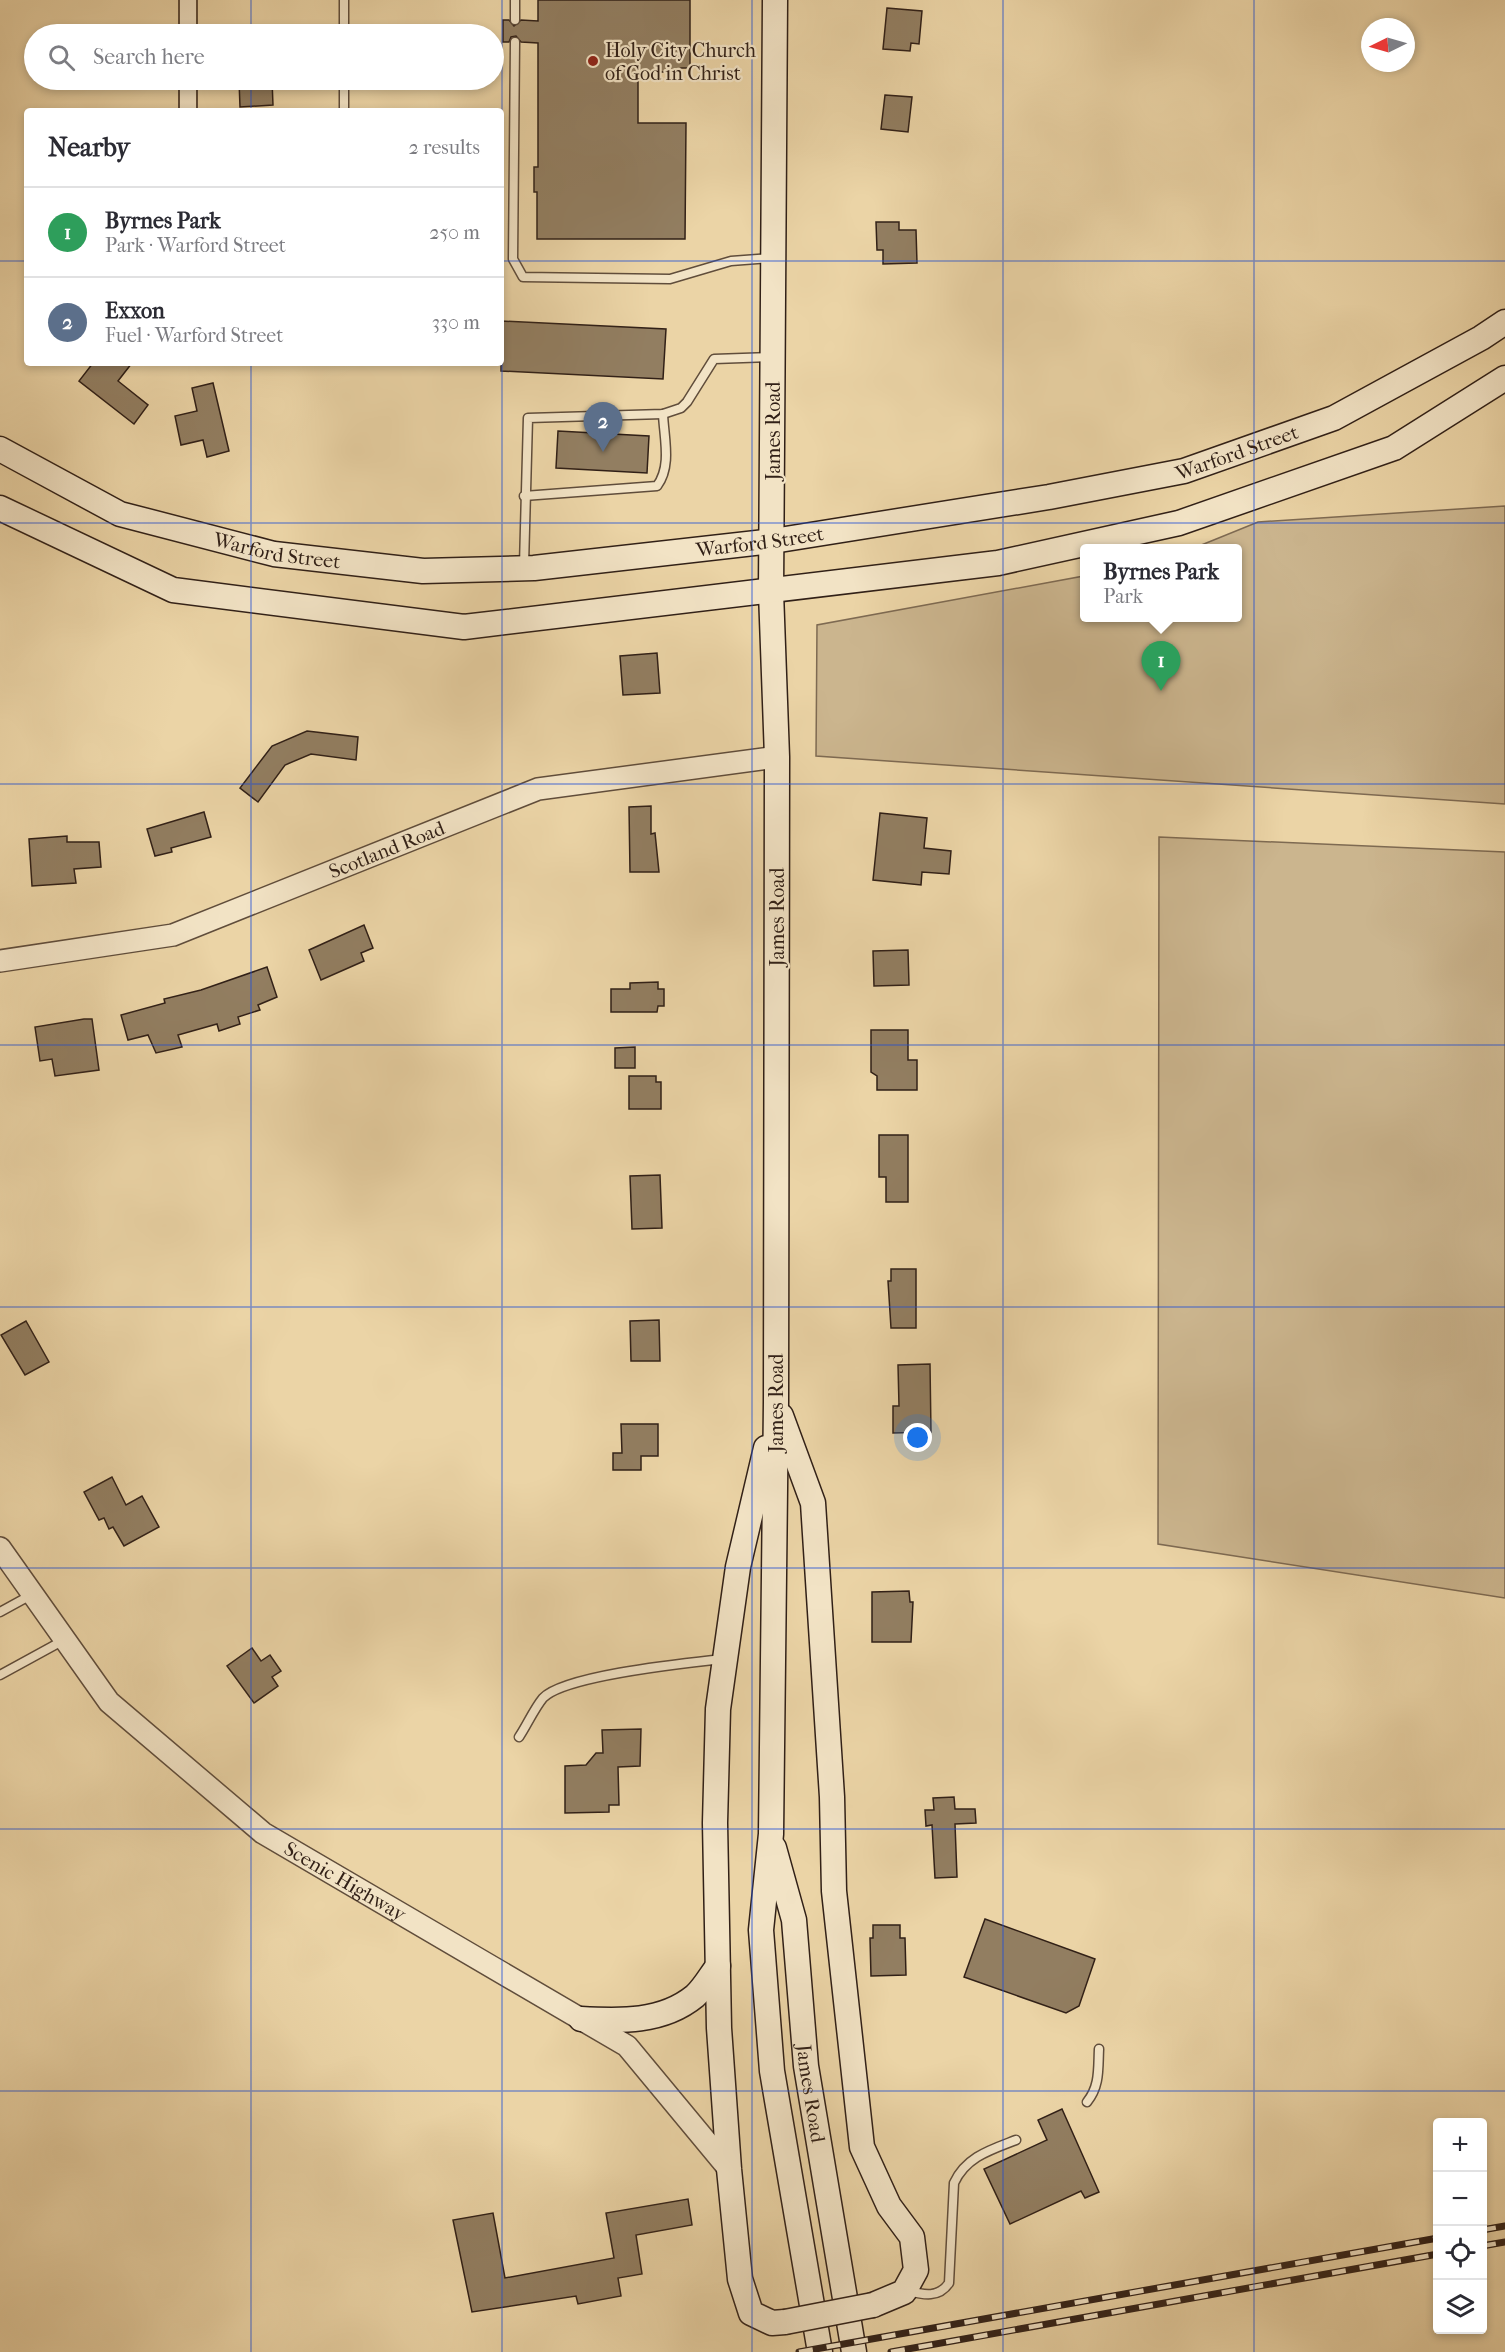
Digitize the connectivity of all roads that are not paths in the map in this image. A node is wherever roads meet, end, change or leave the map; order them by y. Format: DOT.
graph roads {
  1 [pos="188,0"];
  2 [pos="344,0"];
  3 [pos="515,0"];
  4 [pos="775,0"];
  5 [pos="515,20"];
  6 [pos="188,24"];
  7 [pos="344,24"];
  8 [pos="515,42"];
  9 [pos="188,90"];
  10 [pos="344,90"];
  11 [pos="188,108"];
  12 [pos="344,108"];
  13 [pos="774,257"];
  14 [pos="1505,322"];
  15 [pos="773,357"];
  16 [pos="1505,378"];
  17 [pos="663,414"];
  18 [pos="0,449"];
  19 [pos="524,496"];
  20 [pos="0,508"];
  21 [pos="773,541"];
  22 [pos="1084,544"];
  23 [pos="1080,545"];
  24 [pos="524,568"];
  25 [pos="771,592"];
  26 [pos="777,757"];
  27 [pos="0,961"];
  28 [pos="776,1402"];
  29 [pos="0,1548"];
  30 [pos="31,1594"];
  31 [pos="0,1612"];
  32 [pos="64,1640"];
  33 [pos="725,1659"];
  34 [pos="0,1675"];
  35 [pos="519,1737"];
  36 [pos="771,1834"];
  37 [pos="718,1966"];
  38 [pos="581,2019"];
  39 [pos="1099,2049"];
  40 [pos="1087,2102"];
  41 [pos="1016,2140"];
  42 [pos="729,2169"];
  43 [pos="905,2290"];
  44 [pos="820,2352"];
  45 [pos="854,2352"];
  1 -- 6 [label="street"];
  2 -- 7 [label="lane"];
  3 -- 5 [label="lane"];
  4 -- 13 [label="main road, James Road"];
  8 -- 13 [label="lane"];
  9 -- 11 [label="street"];
  10 -- 12 [label="lane"];
  13 -- 15 [label="main road, James Road"];
  14 -- 21 [label="main road, Warford Street"];
  15 -- 17 [label="lane"];
  15 -- 21 [label="main road, James Road"];
  16 -- 22 [label="main road"];
  17 -- 19 [label="lane"];
  17 -- 19 [label="lane"];
  18 -- 24 [label="main road, Warford Street"];
  19 -- 24 [label="lane"];
  20 -- 25 [label="main road"];
  21 -- 24 [label="main road, Warford Street"];
  21 -- 25 [label="main road, James Road"];
  23 -- 25 [label="main road"];
  25 -- 26 [label="main road, James Road"];
  26 -- 27 [label="street, Scotland Road"];
  26 -- 28 [label="main road, James Road"];
  28 -- 33 [label="main road"];
  28 -- 36 [label="main road, James Road"];
  28 -- 43 [label="main road"];
  29 -- 30 [label="street, Scenic Highway"];
  30 -- 31 [label="lane"];
  30 -- 32 [label="street, Scenic Highway"];
  32 -- 34 [label="lane"];
  32 -- 38 [label="street, Scenic Highway"];
  33 -- 35 [label="lane"];
  33 -- 37 [label="main road"];
  36 -- 44 [label="main road, James Road"];
  36 -- 45 [label="main road, James Road"];
  37 -- 38 [label="main road"];
  37 -- 42 [label="main road"];
  38 -- 42 [label="street, Scenic Highway"];
  39 -- 40 [label="lane"];
  41 -- 43 [label="lane"];
  42 -- 43 [label="main road, bridge"];
}
